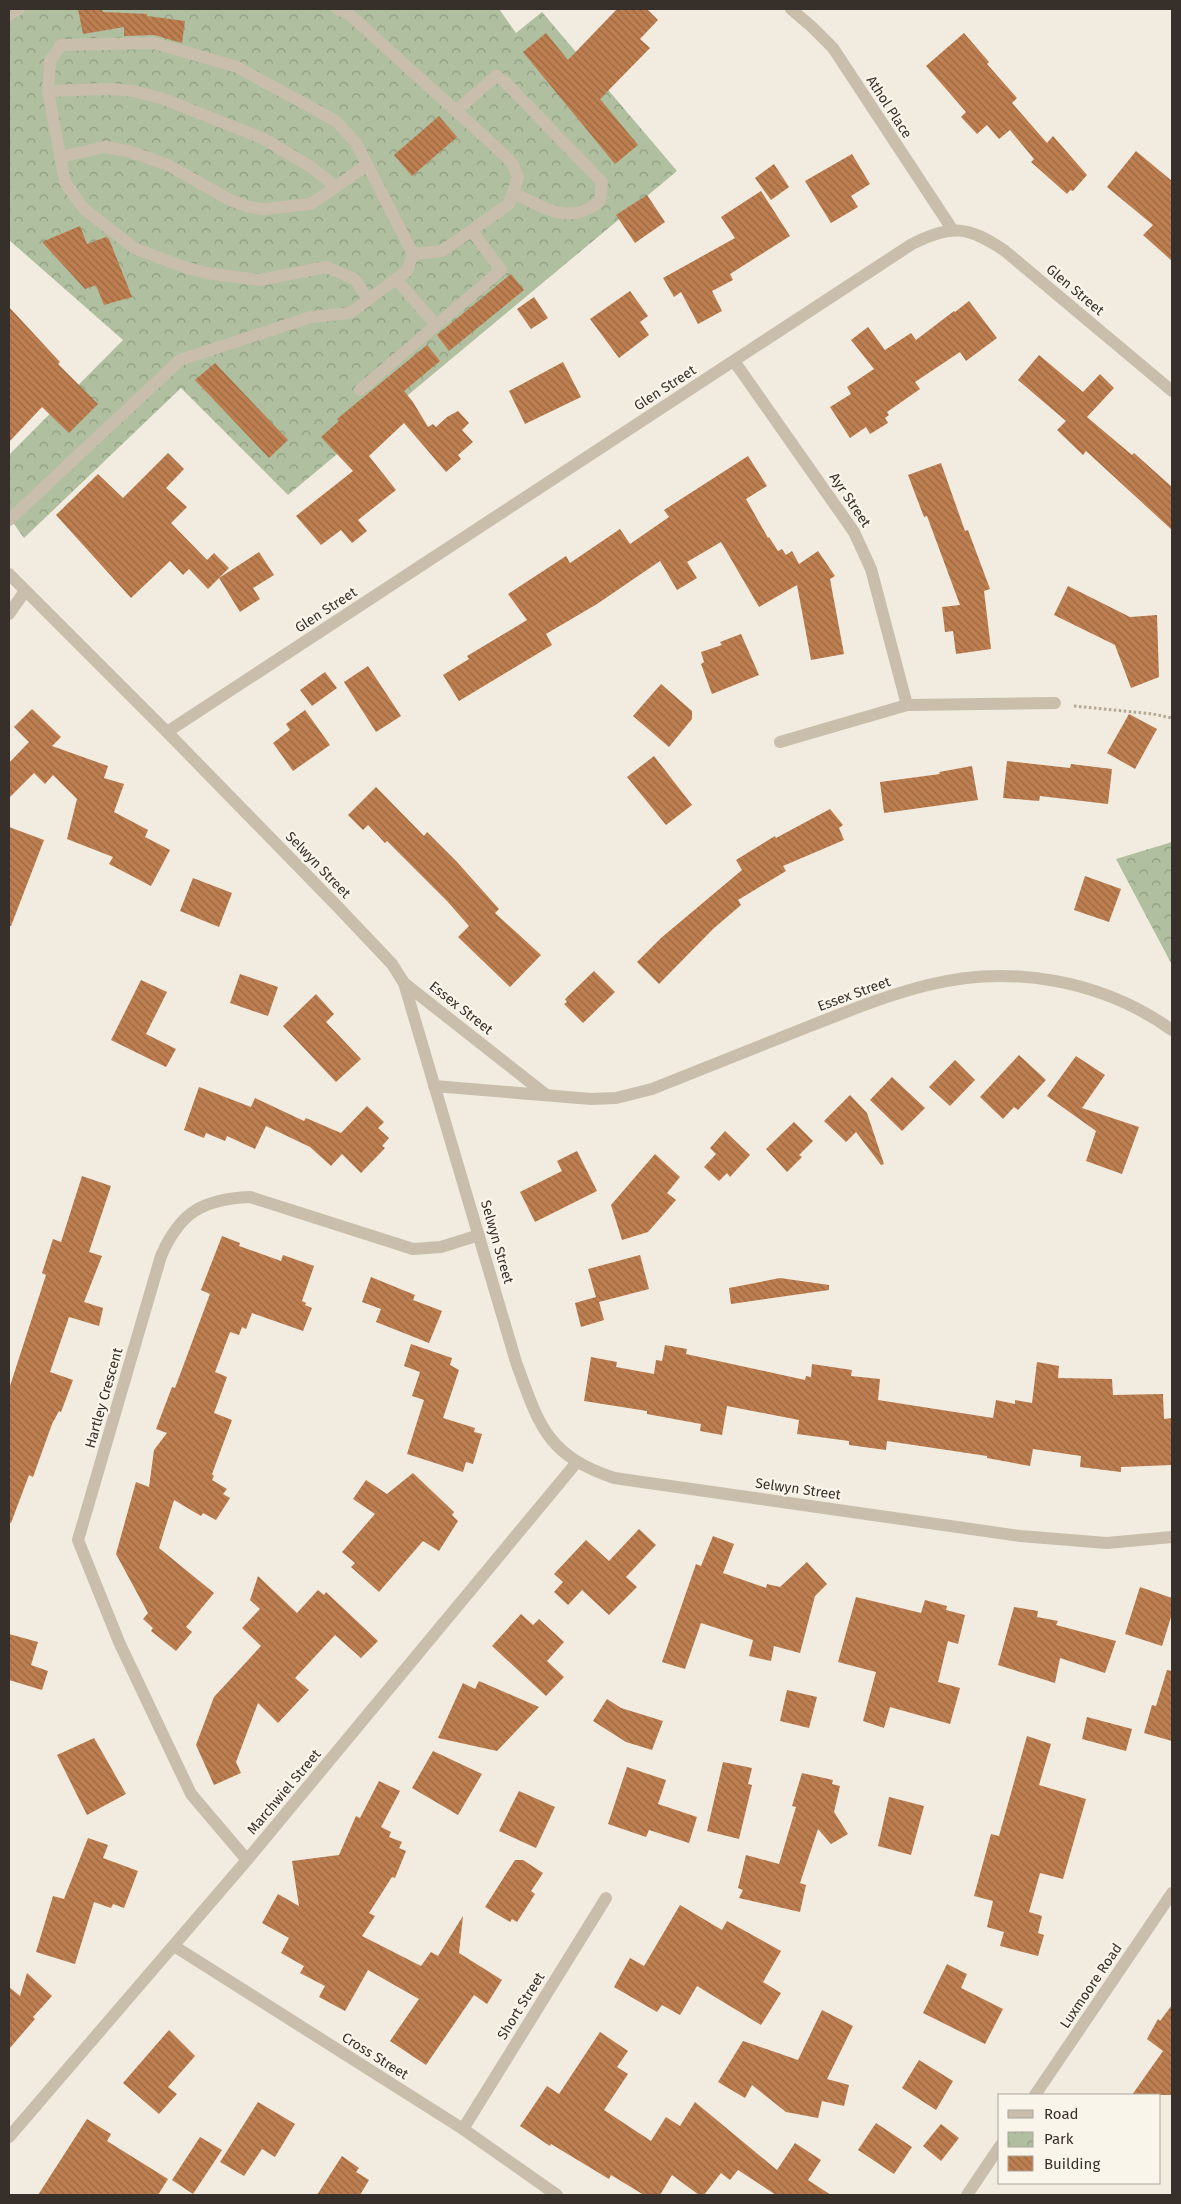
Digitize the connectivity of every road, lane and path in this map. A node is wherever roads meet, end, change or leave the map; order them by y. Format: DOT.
graph roads {
  1 [pos="18,9"];
  2 [pos="336,9"];
  3 [pos="791,9"];
  4 [pos="9,15"];
  5 [pos="48,91"];
  6 [pos="456,110"];
  7 [pos="60,157"];
  8 [pos="367,165"];
  9 [pos="336,187"];
  10 [pos="513,193"];
  11 [pos="952,230"];
  12 [pos="472,232"];
  13 [pos="413,254"];
  14 [pos="396,279"];
  15 [pos="368,300"];
  16 [pos="436,325"];
  17 [pos="734,361"];
  18 [pos="360,390"];
  19 [pos="1172,391"];
  20 [pos="9,520"];
  21 [pos="9,574"];
  22 [pos="25,591"];
  23 [pos="9,614"];
  24 [pos="1055,704"];
  25 [pos="907,705"];
  26 [pos="1172,718"];
  27 [pos="167,732"];
  28 [pos="780,742"];
  29 [pos="404,983"];
  30 [pos="1172,1030"];
  31 [pos="434,1086"];
  32 [pos="546,1094"];
  33 [pos="479,1235"];
  34 [pos="578,1462"];
  35 [pos="1172,1538"];
  36 [pos="247,1860"];
  37 [pos="1172,1893"];
  38 [pos="606,1898"];
  39 [pos="174,1946"];
  40 [pos="1036,2094"];
  41 [pos="463,2129"];
  42 [pos="9,2137"];
  43 [pos="998,2149"];
  44 [pos="557,2195"];
  45 [pos="966,2195"];
  1 -- 4 [label="street"];
  2 -- 6 [label="street"];
  3 -- 11 [label="street, Athol Place"];
  5 -- 7 [label="street"];
  5 -- 8 [label="street"];
  5 -- 9 [label="street"];
  6 -- 10 [label="street"];
  6 -- 10 [label="street"];
  7 -- 9 [label="street"];
  7 -- 15 [label="street"];
  8 -- 9 [label="street"];
  8 -- 13 [label="street"];
  10 -- 12 [label="street"];
  11 -- 17 [label="street, Glen Street"];
  11 -- 19 [label="street, Glen Street"];
  12 -- 13 [label="street"];
  12 -- 16 [label="street"];
  13 -- 14 [label="street"];
  14 -- 15 [label="street"];
  14 -- 16 [label="street"];
  15 -- 20 [label="street"];
  16 -- 18 [label="street"];
  17 -- 25 [label="street, Ayr Street"];
  17 -- 27 [label="street, Glen Street"];
  21 -- 22 [label="street, Selwyn Street"];
  22 -- 23 [label="street"];
  22 -- 27 [label="street, Selwyn Street"];
  24 -- 25 [label="street"];
  24 -- 26 [label="path"];
  25 -- 28 [label="street"];
  27 -- 29 [label="street, Selwyn Street"];
  29 -- 31 [label="street, Selwyn Street"];
  29 -- 32 [label="street, Essex Street"];
  30 -- 32 [label="street, Essex Street"];
  31 -- 32 [label="street, Essex Street"];
  31 -- 33 [label="street, Selwyn Street"];
  33 -- 34 [label="street, Selwyn Street"];
  33 -- 36 [label="street, Hartley Crescent"];
  34 -- 35 [label="street, Selwyn Street"];
  34 -- 36 [label="street, Marchwiel Street"];
  36 -- 39 [label="street, Marchwiel Street"];
  37 -- 40 [label="street, Luxmoore Road"];
  38 -- 41 [label="street, Short Street"];
  39 -- 41 [label="street, Cross Street"];
  39 -- 42 [label="street, Marchwiel Street"];
  41 -- 44 [label="street, Cross Street"];
  43 -- 45 [label="street"];
}
